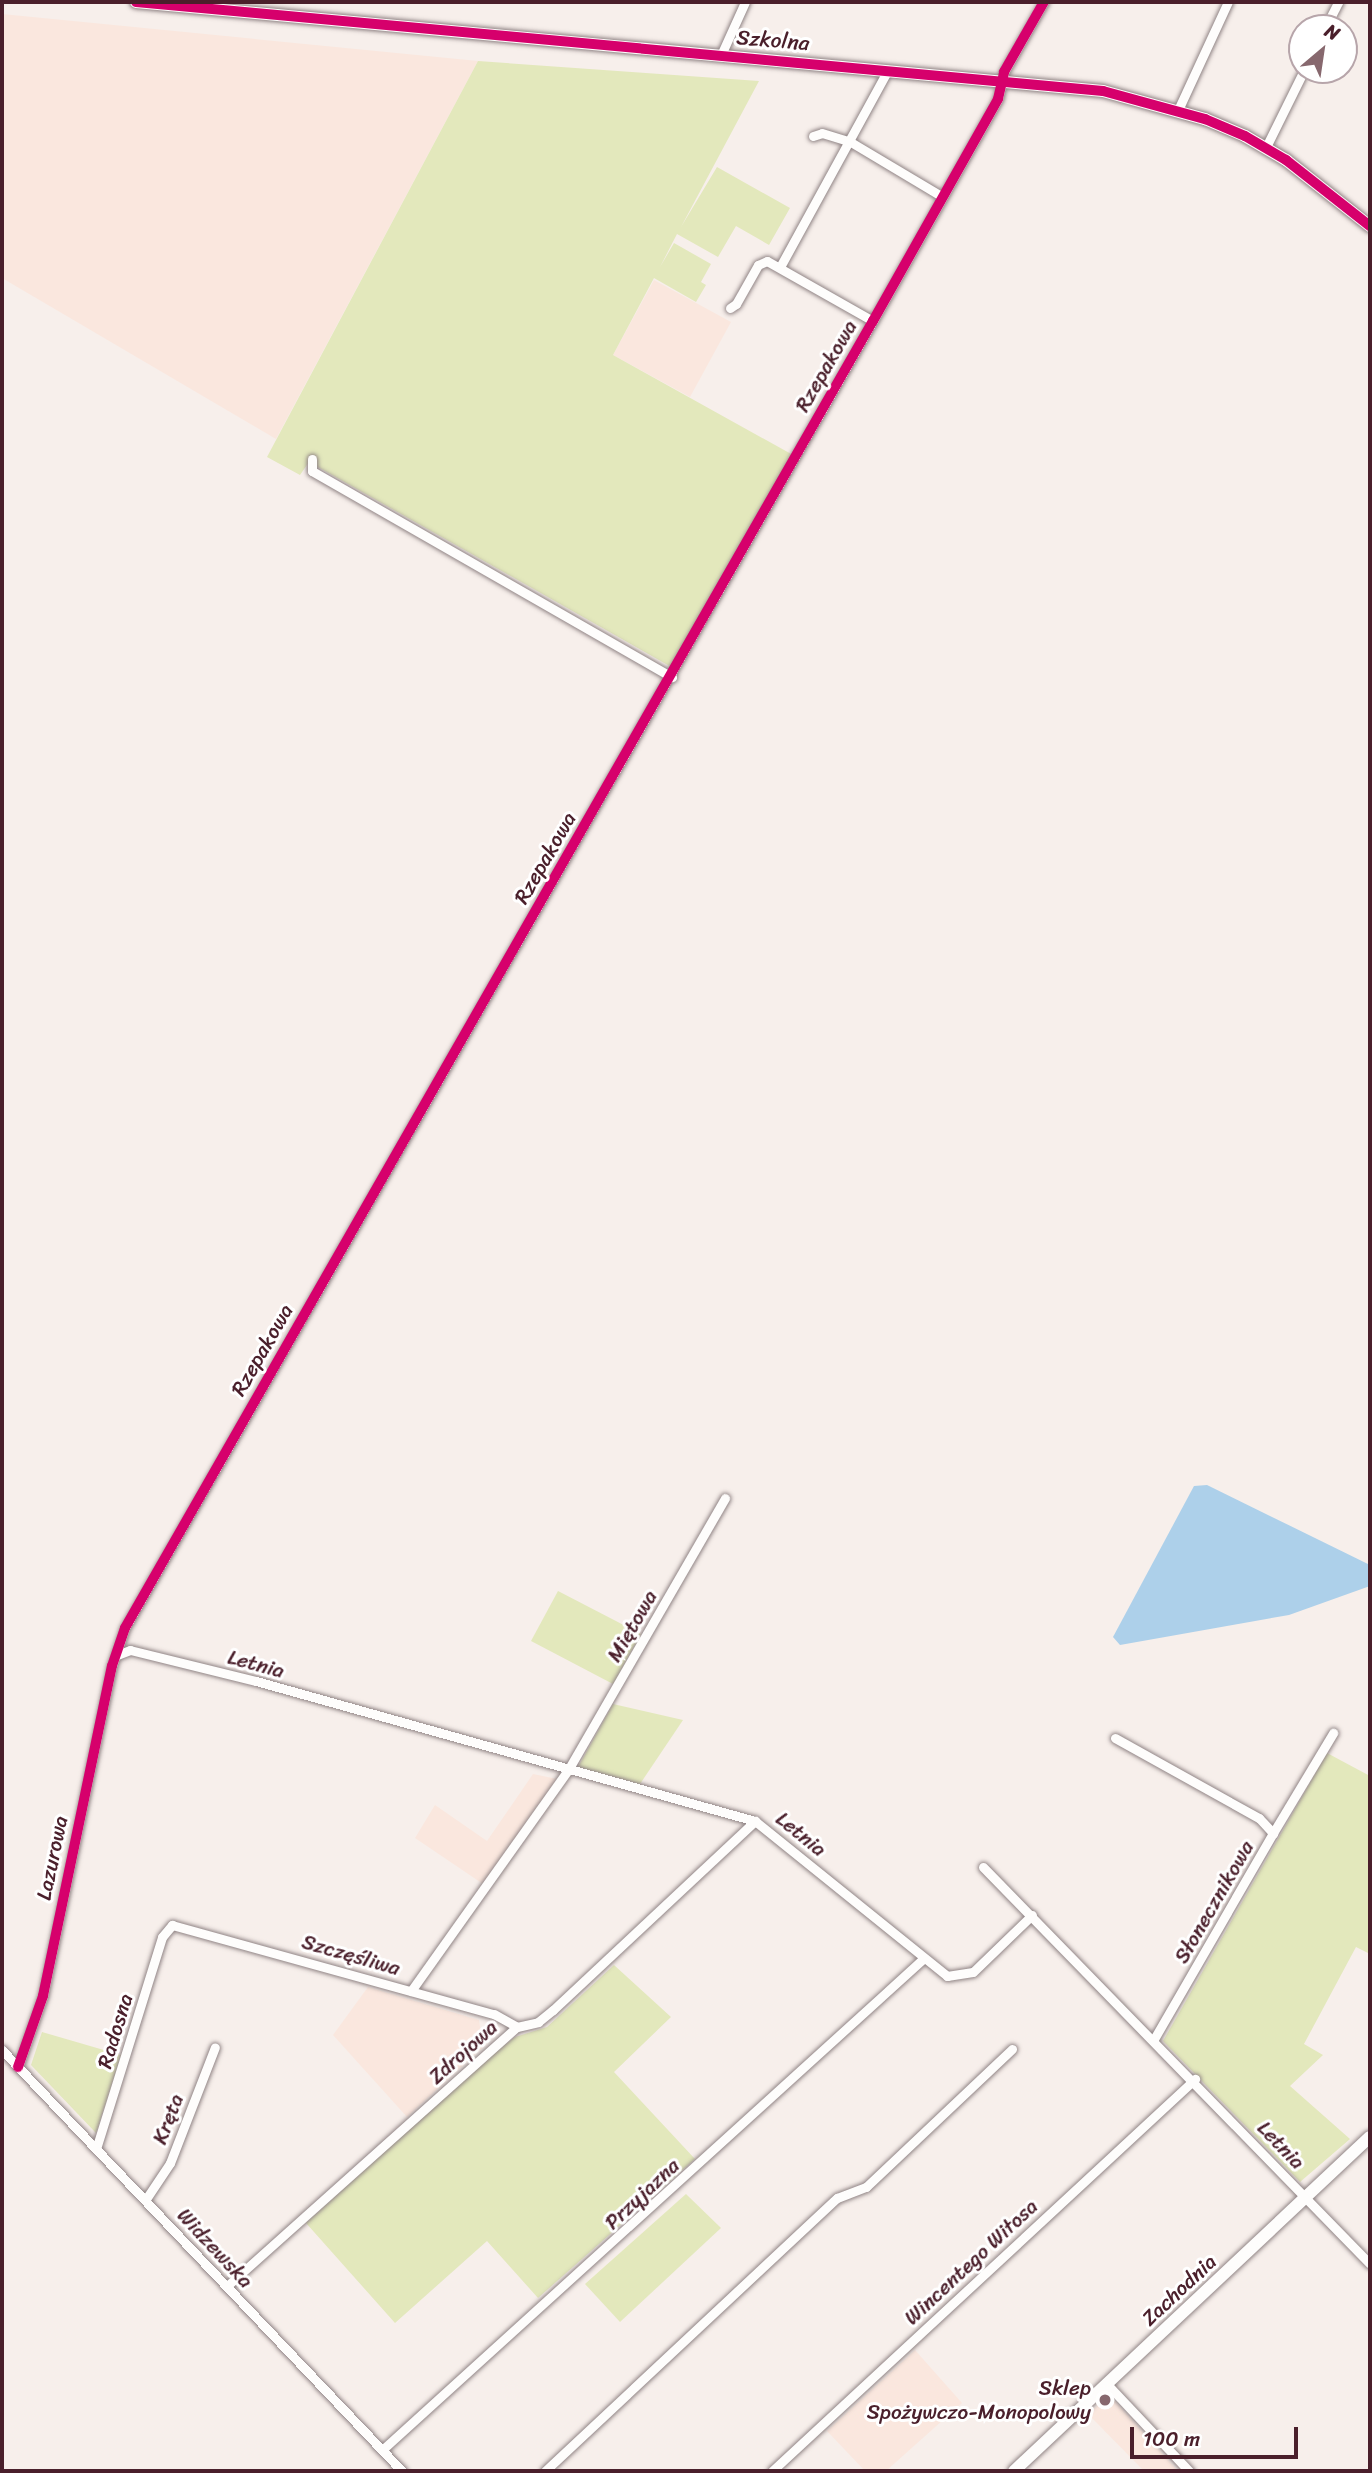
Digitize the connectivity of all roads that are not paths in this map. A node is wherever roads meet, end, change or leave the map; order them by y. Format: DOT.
graph roads {
  1 [pos="136,2"];
  2 [pos="745,2"];
  3 [pos="1044,2"];
  4 [pos="1228,2"];
  5 [pos="721,55"];
  6 [pos="888,70"];
  7 [pos="1003,79"];
  8 [pos="1297,84"];
  9 [pos="1178,110"];
  10 [pos="813,136"];
  11 [pos="849,141"];
  12 [pos="1266,147"];
  13 [pos="943,197"];
  14 [pos="1370,226"];
  15 [pos="779,267"];
  16 [pos="730,308"];
  17 [pos="873,321"];
  18 [pos="312,459"];
  19 [pos="672,677"];
  20 [pos="725,1498"];
  21 [pos="117,1655"];
  22 [pos="1334,1733"];
  23 [pos="1115,1738"];
  24 [pos="568,1770"];
  25 [pos="755,1821"];
  26 [pos="1273,1833"];
  27 [pos="983,1867"];
  28 [pos="1032,1914"];
  29 [pos="172,1925"];
  30 [pos="922,1959"];
  31 [pos="411,1991"];
  32 [pos="517,2027"];
  33 [pos="1154,2039"];
  34 [pos="215,2048"];
  35 [pos="1012,2049"];
  36 [pos="2,2050"];
  37 [pos="18,2067"];
  38 [pos="1195,2079"];
  39 [pos="1370,2137"];
  40 [pos="96,2149"];
  41 [pos="1307,2197"];
  42 [pos="146,2199"];
  43 [pos="1370,2264"];
  44 [pos="227,2286"];
  45 [pos="1107,2385"];
  46 [pos="382,2450"];
  47 [pos="402,2471"];
  48 [pos="545,2471"];
  49 [pos="772,2471"];
  50 [pos="1014,2471"];
  51 [pos="1189,2471"];
  1 -- 5 [label="street, Szkolna"];
  2 -- 5 [label="street"];
  3 -- 7 [label="street, Rzepakowa"];
  4 -- 9 [label="street"];
  5 -- 6 [label="street, Szkolna"];
  6 -- 7 [label="street, Szkolna"];
  6 -- 11 [label="street"];
  7 -- 9 [label="street, Szkolna"];
  7 -- 13 [label="street, Rzepakowa"];
  8 -- 12 [label="street"];
  9 -- 12 [label="street, Szkolna"];
  10 -- 11 [label="street"];
  11 -- 13 [label="street"];
  11 -- 15 [label="street"];
  12 -- 14 [label="street, Szkolna"];
  13 -- 17 [label="street, Rzepakowa"];
  15 -- 16 [label="street"];
  15 -- 17 [label="street"];
  17 -- 19 [label="street, Rzepakowa"];
  18 -- 19 [label="street"];
  19 -- 21 [label="street, Rzepakowa"];
  20 -- 24 [label="street, Miętowa"];
  21 -- 24 [label="street, Letnia"];
  21 -- 37 [label="street, Lazurowa"];
  22 -- 26 [label="street"];
  23 -- 26 [label="street, Słonecznikowa"];
  24 -- 25 [label="street, Letnia"];
  24 -- 31 [label="street, Miętowa"];
  25 -- 30 [label="street, Letnia"];
  25 -- 32 [label="street, Zdrojowa"];
  26 -- 33 [label="street, Słonecznikowa"];
  27 -- 28 [label="street"];
  28 -- 30 [label="street, Letnia"];
  28 -- 33 [label="street, Letnia"];
  29 -- 31 [label="street, Szczęśliwa"];
  29 -- 40 [label="street, Radosna"];
  30 -- 46 [label="street, Przyjazna"];
  31 -- 32 [label="street, Szczęśliwa"];
  32 -- 44 [label="street, Zdrojowa"];
  33 -- 38 [label="street, Letnia"];
  34 -- 42 [label="street, Kręta"];
  35 -- 48 [label="street"];
  36 -- 37 [label="street, Widzewska"];
  37 -- 40 [label="street, Widzewska"];
  38 -- 41 [label="street, Letnia"];
  38 -- 49 [label="street, Wincentego Witosa"];
  39 -- 41 [label="street, Zachodnia"];
  40 -- 42 [label="street, Widzewska"];
  41 -- 43 [label="street, Letnia"];
  41 -- 45 [label="street, Zachodnia"];
  42 -- 44 [label="street, Widzewska"];
  44 -- 46 [label="street, Widzewska"];
  45 -- 50 [label="street, Zachodnia"];
  45 -- 51 [label="street"];
  46 -- 47 [label="street, Widzewska"];
}
